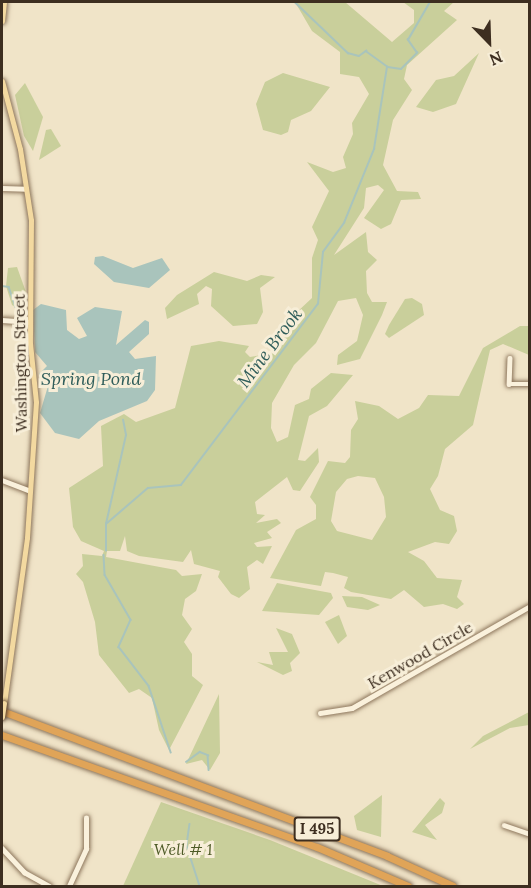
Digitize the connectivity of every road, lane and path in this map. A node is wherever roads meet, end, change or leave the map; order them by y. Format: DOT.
graph roads {
  1 [pos="3,2"];
  2 [pos="2,21"];
  3 [pos="2,81"];
  4 [pos="2,188"];
  5 [pos="26,189"];
  6 [pos="2,320"];
  7 [pos="30,322"];
  8 [pos="510,358"];
  9 [pos="530,384"];
  10 [pos="2,480"];
  11 [pos="30,491"];
  12 [pos="530,606"];
  13 [pos="2,711"];
  14 [pos="320,713"];
  15 [pos="2,717"];
  16 [pos="2,735"];
  17 [pos="86,818"];
  18 [pos="504,825"];
  19 [pos="530,834"];
  20 [pos="2,848"];
  21 [pos="49,886"];
  22 [pos="69,886"];
  23 [pos="408,886"];
  24 [pos="453,886"];
  1 -- 2 [label="main road"];
  3 -- 5 [label="main road, Washington Street"];
  4 -- 5 [label="street"];
  5 -- 7 [label="main road, Washington Street"];
  6 -- 7 [label="street"];
  7 -- 11 [label="main road, Washington Street"];
  8 -- 9 [label="street"];
  10 -- 11 [label="street"];
  11 -- 15 [label="main road, Washington Street, bridge"];
  12 -- 14 [label="street, Kenwood Circle"];
  13 -- 24 [label="highway, I 495"];
  16 -- 23 [label="highway, I 495"];
  17 -- 22 [label="street"];
  18 -- 19 [label="street"];
  20 -- 21 [label="street"];
}
